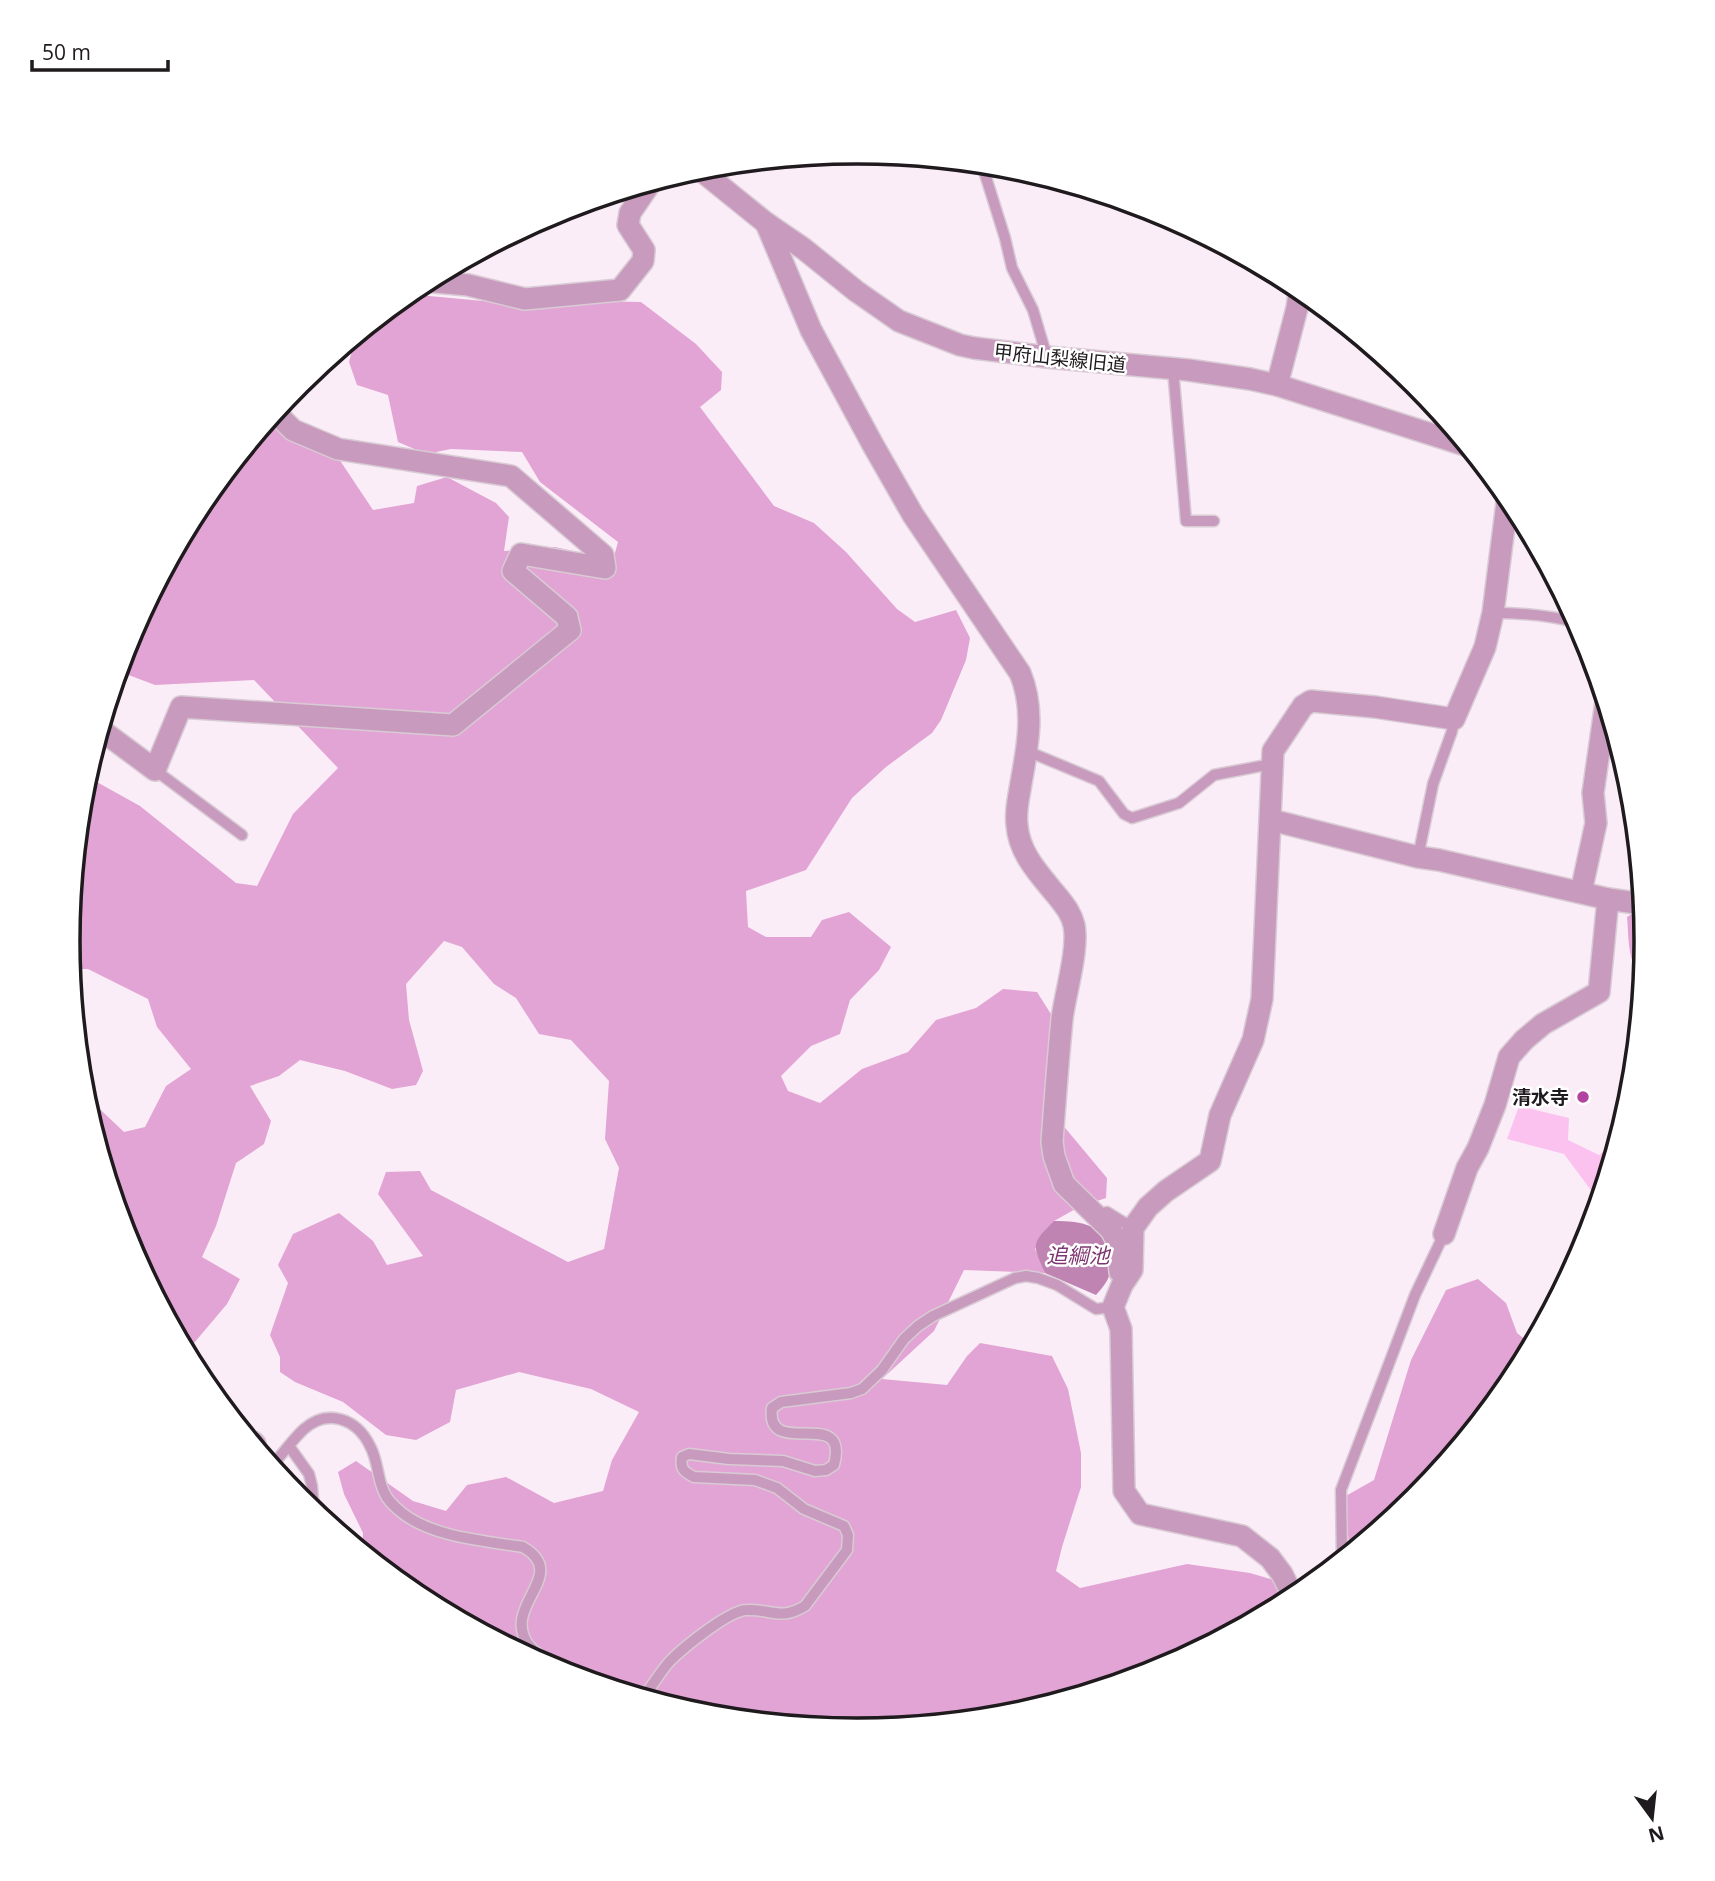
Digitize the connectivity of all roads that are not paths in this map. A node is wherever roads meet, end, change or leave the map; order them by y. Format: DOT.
graph roads {
  1 [pos="985,174"];
  2 [pos="710,177"];
  3 [pos="643,194"];
  4 [pos="766,223"];
  5 [pos="444,283"];
  6 [pos="1298,300"];
  7 [pos="1047,357"];
  8 [pos="1173,369"];
  9 [pos="1277,386"];
  10 [pos="282,419"];
  11 [pos="1453,441"];
  12 [pos="1506,512"];
  13 [pos="1214,521"];
  14 [pos="1493,613"];
  15 [pos="1564,619"];
  16 [pos="1454,719"];
  17 [pos="1603,723"];
  18 [pos="108,735"];
  19 [pos="1027,751"];
  20 [pos="1272,764"];
  21 [pos="155,770"];
  22 [pos="1270,820"];
  23 [pos="242,835"];
  24 [pos="1418,857"];
  25 [pos="1581,892"];
  26 [pos="1608,899"];
  27 [pos="1633,903"];
  28 [pos="1096,1215"];
  29 [pos="1133,1228"];
  30 [pos="1444,1234"];
  31 [pos="1122,1285"];
  32 [pos="1113,1307"];
  33 [pos="289,1446"];
  34 [pos="278,1458"];
  35 [pos="313,1494"];
  36 [pos="1342,1548"];
  37 [pos="1288,1587"];
  38 [pos="528,1643"];
  39 [pos="649,1689"];
  1 -- 7 [label="lane"];
  2 -- 4 [label="street, 甲府山梨線旧道"];
  3 -- 5 [label="street"];
  4 -- 7 [label="street, 甲府山梨線旧道"];
  4 -- 19 [label="street"];
  6 -- 9 [label="street"];
  7 -- 8 [label="street, 甲府山梨線旧道"];
  8 -- 9 [label="street, 甲府山梨線旧道"];
  8 -- 13 [label="lane"];
  9 -- 11 [label="street, 甲府山梨線旧道"];
  10 -- 21 [label="street"];
  12 -- 14 [label="street"];
  14 -- 15 [label="lane"];
  14 -- 16 [label="street"];
  16 -- 20 [label="street"];
  16 -- 24 [label="lane"];
  17 -- 25 [label="street"];
  18 -- 21 [label="street"];
  19 -- 20 [label="lane"];
  19 -- 28 [label="street"];
  20 -- 22 [label="street"];
  21 -- 23 [label="lane"];
  22 -- 24 [label="street"];
  22 -- 29 [label="street"];
  24 -- 25 [label="street"];
  25 -- 26 [label="street"];
  26 -- 27 [label="street"];
  26 -- 30 [label="street"];
  28 -- 29 [label="lane"];
  28 -- 31 [label="street"];
  29 -- 31 [label="street"];
  30 -- 36 [label="lane"];
  31 -- 32 [label="street"];
  32 -- 37 [label="street"];
  32 -- 39 [label="lane"];
  33 -- 34 [label="lane"];
  33 -- 35 [label="lane"];
  33 -- 38 [label="lane"];
}
